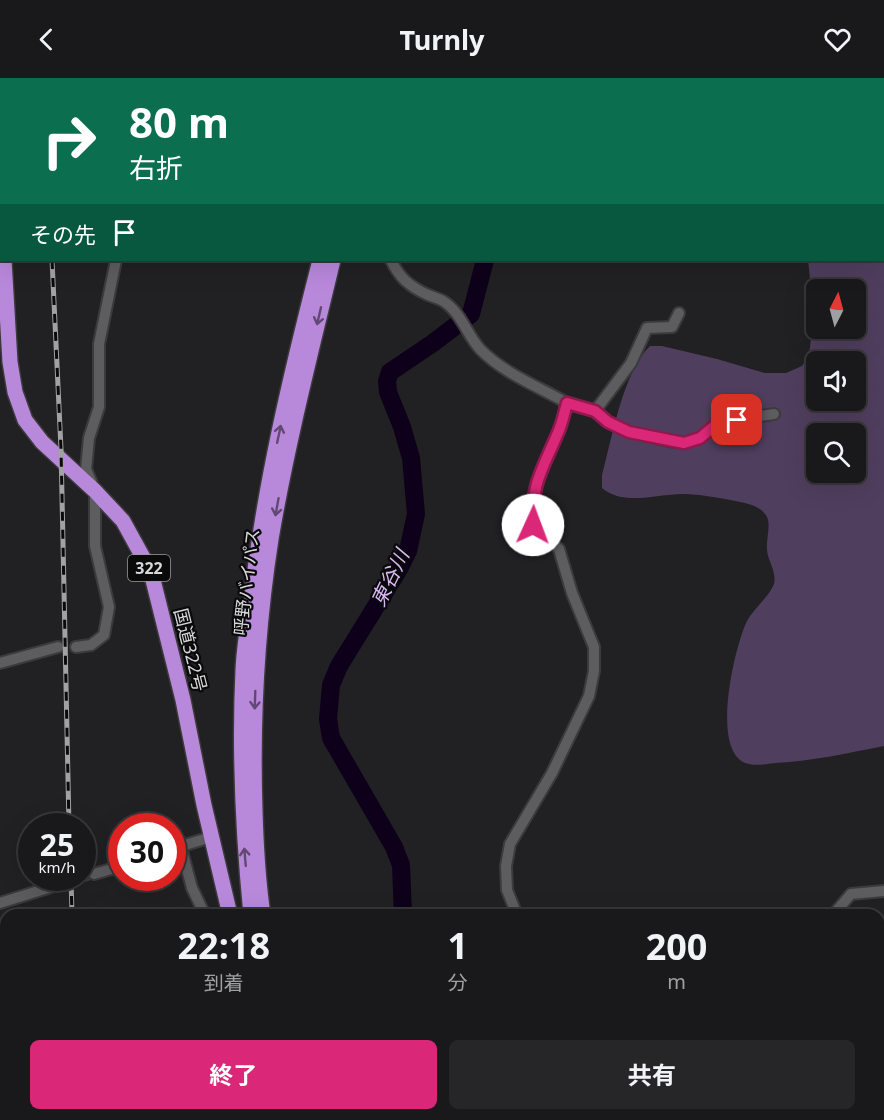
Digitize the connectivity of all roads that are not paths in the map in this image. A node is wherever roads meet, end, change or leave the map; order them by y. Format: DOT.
graph roads {
  1 [pos="4,261"];
  2 [pos="116,261"];
  3 [pos="320,261"];
  4 [pos="333,261"];
  5 [pos="391,261"];
  6 [pos="679,313"];
  7 [pos="567,403"];
  8 [pos="595,411"];
  9 [pos="774,414"];
  10 [pos="95,491"];
  11 [pos="58,647"];
  12 [pos="76,647"];
  13 [pos="0,663"];
  14 [pos="211,837"];
  15 [pos="186,845"];
  16 [pos="186,872"];
  17 [pos="38,891"];
  18 [pos="884,891"];
  19 [pos="0,903"];
  20 [pos="202,909"];
  21 [pos="229,909"];
  22 [pos="250,909"];
  23 [pos="262,909"];
  24 [pos="515,909"];
  25 [pos="838,909"];
  1 -- 10 [label="highway, 国道322号 / 322"];
  2 -- 10 [label="street"];
  22 -- 3 [label="highway, 呼野バイパス, one-way"];
  4 -- 23 [label="highway, 呼野バイパス, one-way"];
  5 -- 7 [label="street"];
  6 -- 8 [label="street"];
  7 -- 8 [label="street"];
  7 -- 24 [label="street"];
  8 -- 9 [label="street"];
  10 -- 12 [label="street"];
  10 -- 14 [label="highway, 国道322号 / 322"];
  11 -- 13 [label="street"];
  14 -- 15 [label="street"];
  14 -- 21 [label="highway, 国道322号 / 322"];
  16 -- 20 [label="street"];
  17 -- 19 [label="street"];
  18 -- 25 [label="street"];
}
